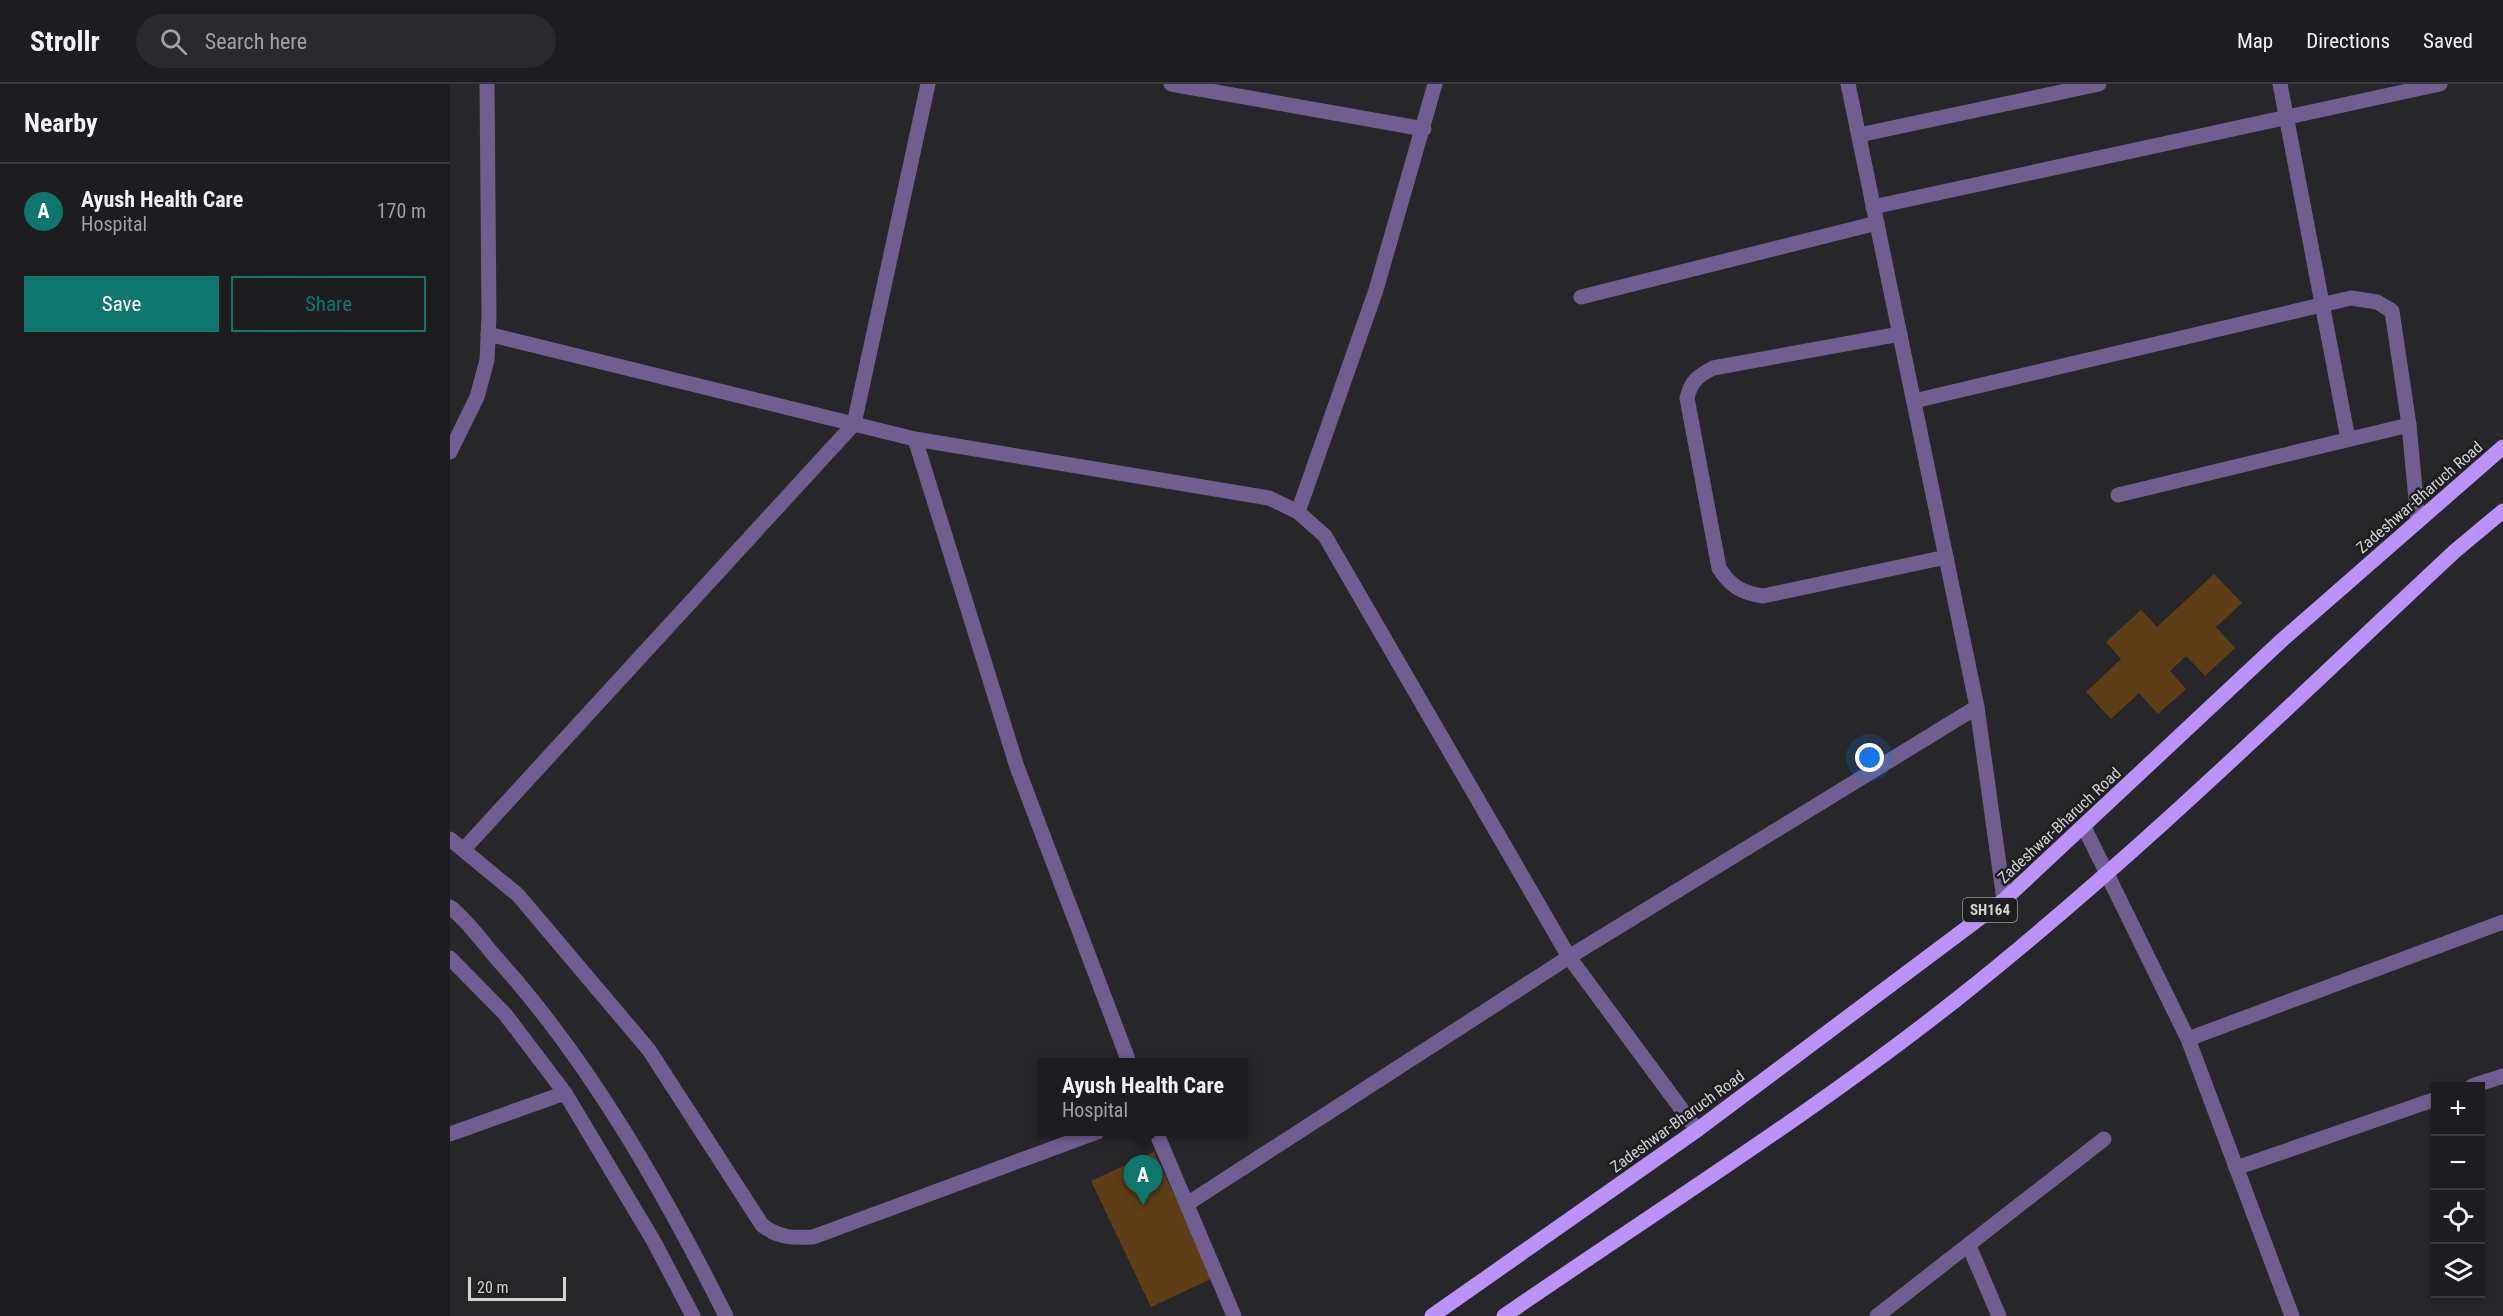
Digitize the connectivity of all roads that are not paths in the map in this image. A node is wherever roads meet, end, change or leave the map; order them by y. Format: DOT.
graph roads {
  1 [pos="488,84"];
  2 [pos="928,84"];
  3 [pos="1171,84"];
  4 [pos="1435,84"];
  5 [pos="1848,84"];
  6 [pos="2099,84"];
  7 [pos="2280,84"];
  8 [pos="2440,84"];
  9 [pos="2284,118"];
  10 [pos="1424,129"];
  11 [pos="1859,135"];
  12 [pos="1873,207"];
  13 [pos="1877,224"];
  14 [pos="1581,297"];
  15 [pos="2322,305"];
  16 [pos="488,334"];
  17 [pos="1899,334"];
  18 [pos="1914,401"];
  19 [pos="854,424"];
  20 [pos="2409,425"];
  21 [pos="915,439"];
  22 [pos="2348,440"];
  23 [pos="2503,447"];
  24 [pos="450,452"];
  25 [pos="2118,495"];
  26 [pos="2503,511"];
  27 [pos="1298,512"];
  28 [pos="2418,521"];
  29 [pos="1946,557"];
  30 [pos="1977,707"];
  31 [pos="2084,827"];
  32 [pos="450,839"];
  33 [pos="465,849"];
  34 [pos="2108,875"];
  35 [pos="2004,900"];
  36 [pos="450,907"];
  37 [pos="2503,922"];
  38 [pos="1569,957"];
  39 [pos="450,958"];
  40 [pos="2188,1040"];
  41 [pos="1127,1058"];
  42 [pos="2503,1076"];
  43 [pos="2484,1082"];
  44 [pos="565,1093"];
  45 [pos="2431,1101"];
  46 [pos="1697,1130"];
  47 [pos="450,1134"];
  48 [pos="1084,1136"];
  49 [pos="1158,1136"];
  50 [pos="2104,1139"];
  51 [pos="2236,1168"];
  52 [pos="1187,1204"];
  53 [pos="1969,1246"];
  54 [pos="693,1316"];
  55 [pos="726,1316"];
  56 [pos="1234,1316"];
  57 [pos="1432,1316"];
  58 [pos="1504,1316"];
  59 [pos="1877,1316"];
  60 [pos="2000,1316"];
  61 [pos="2292,1316"];
  1 -- 16 [label="street"];
  2 -- 19 [label="street"];
  3 -- 10 [label="street"];
  4 -- 10 [label="street"];
  5 -- 11 [label="street"];
  6 -- 11 [label="street"];
  7 -- 9 [label="street"];
  8 -- 9 [label="street"];
  9 -- 12 [label="street"];
  9 -- 15 [label="street"];
  10 -- 27 [label="street"];
  11 -- 12 [label="street"];
  12 -- 13 [label="street"];
  13 -- 14 [label="street"];
  13 -- 17 [label="street"];
  15 -- 18 [label="street"];
  15 -- 20 [label="street"];
  15 -- 22 [label="street"];
  16 -- 19 [label="street"];
  16 -- 24 [label="street"];
  17 -- 18 [label="street"];
  17 -- 29 [label="street"];
  18 -- 29 [label="street"];
  19 -- 21 [label="street"];
  19 -- 33 [label="street"];
  20 -- 22 [label="street"];
  20 -- 28 [label="street"];
  21 -- 27 [label="street"];
  21 -- 41 [label="street"];
  22 -- 25 [label="street"];
  23 -- 28 [label="main road, Zadeshwar-Bharuch Road / SH164"];
  26 -- 34 [label="main road, SH164"];
  27 -- 38 [label="street"];
  28 -- 31 [label="main road, Zadeshwar-Bharuch Road / SH164"];
  29 -- 30 [label="street"];
  30 -- 35 [label="street"];
  30 -- 38 [label="street"];
  31 -- 34 [label="street"];
  31 -- 35 [label="main road, Zadeshwar-Bharuch Road / SH164"];
  32 -- 33 [label="street"];
  33 -- 48 [label="street"];
  34 -- 40 [label="street"];
  34 -- 58 [label="main road, SH164"];
  35 -- 46 [label="main road, Zadeshwar-Bharuch Road / SH164"];
  36 -- 55 [label="street"];
  37 -- 40 [label="street"];
  38 -- 46 [label="street"];
  38 -- 52 [label="street"];
  39 -- 44 [label="street"];
  40 -- 51 [label="street"];
  42 -- 43 [label="street"];
  44 -- 47 [label="street"];
  44 -- 54 [label="street"];
  45 -- 51 [label="street"];
  46 -- 57 [label="main road, Zadeshwar-Bharuch Road / SH164"];
  49 -- 52 [label="street"];
  50 -- 53 [label="street"];
  51 -- 61 [label="street"];
  52 -- 56 [label="street"];
  53 -- 59 [label="street"];
  53 -- 60 [label="street"];
}
